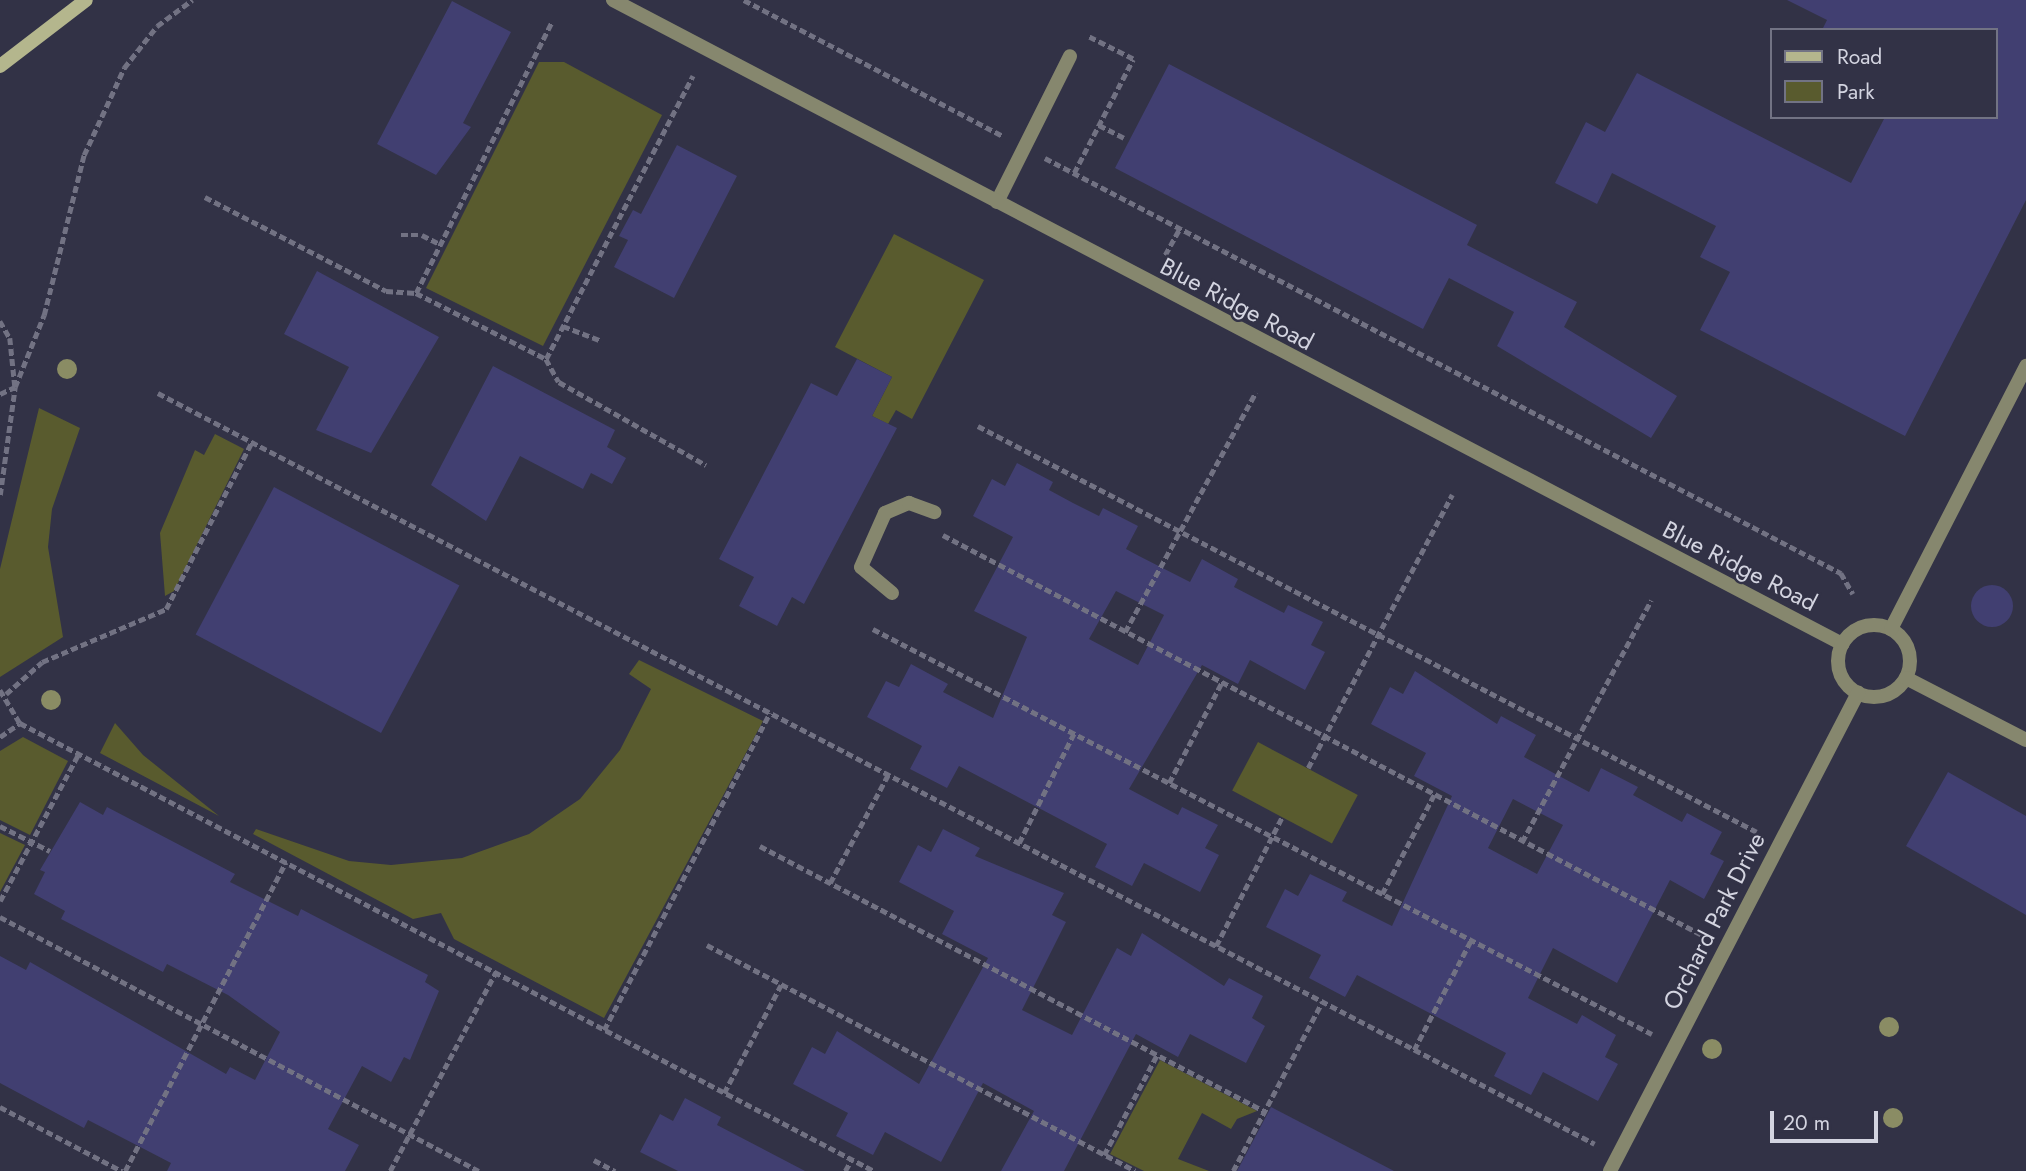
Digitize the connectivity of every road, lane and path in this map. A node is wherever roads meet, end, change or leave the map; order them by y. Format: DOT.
graph roads {
  1 [pos="86,0"];
  2 [pos="192,0"];
  3 [pos="613,0"];
  4 [pos="744,0"];
  5 [pos="552,21"];
  6 [pos="1082,34"];
  7 [pos="1070,56"];
  8 [pos="0,66"];
  9 [pos="693,76"];
  10 [pos="1099,125"];
  11 [pos="1124,138"];
  12 [pos="1024,147"];
  13 [pos="1074,173"];
  14 [pos="205,197"];
  15 [pos="997,202"];
  16 [pos="1180,228"];
  17 [pos="401,235"];
  18 [pos="440,244"];
  19 [pos="1165,255"];
  20 [pos="416,293"];
  21 [pos="0,321"];
  22 [pos="562,326"];
  23 [pos="600,340"];
  24 [pos="545,359"];
  25 [pos="2026,366"];
  26 [pos="15,387"];
  27 [pos="158,393"];
  28 [pos="1256,393"];
  29 [pos="0,394"];
  30 [pos="978,426"];
  31 [pos="252,442"];
  32 [pos="706,465"];
  33 [pos="0,495"];
  34 [pos="1452,495"];
  35 [pos="934,512"];
  36 [pos="937,531"];
  37 [pos="1178,531"];
  38 [pos="892,593"];
  39 [pos="1853,594"];
  40 [pos="1651,600"];
  41 [pos="873,629"];
  42 [pos="1891,629"];
  43 [pos="1125,632"];
  44 [pos="1377,636"];
  45 [pos="1842,644"];
  46 [pos="1906,678"];
  47 [pos="1222,682"];
  48 [pos="0,690"];
  49 [pos="1858,693"];
  50 [pos="6,694"];
  51 [pos="770,713"];
  52 [pos="20,723"];
  53 [pos="1074,733"];
  54 [pos="0,737"];
  55 [pos="1324,737"];
  56 [pos="1576,740"];
  57 [pos="2026,740"];
  58 [pos="79,753"];
  59 [pos="1308,768"];
  60 [pos="888,775"];
  61 [pos="1169,783"];
  62 [pos="1434,795"];
  63 [pos="1282,817"];
  64 [pos="0,826"];
  65 [pos="1273,838"];
  66 [pos="32,842"];
  67 [pos="1522,842"];
  68 [pos="1019,843"];
  69 [pos="1779,844"];
  70 [pos="760,846"];
  71 [pos="50,851"];
  72 [pos="286,862"];
  73 [pos="830,883"];
  74 [pos="1382,894"];
  75 [pos="0,901"];
  76 [pos="0,917"];
  77 [pos="1471,940"];
  78 [pos="707,946"];
  79 [pos="1216,946"];
  80 [pos="1726,946"];
  81 [pos="496,972"];
  82 [pos="781,985"];
  83 [pos="1322,1002"];
  84 [pos="203,1023"];
  85 [pos="604,1030"];
  86 [pos="1675,1046"];
  87 [pos="1414,1050"];
  88 [pos="1157,1055"];
  89 [pos="724,1093"];
  90 [pos="0,1107"];
  91 [pos="1264,1111"];
  92 [pos="410,1134"];
  93 [pos="1104,1154"];
  94 [pos="852,1159"];
  95 [pos="594,1160"];
  96 [pos="1615,1166"];
  97 [pos="124,1171"];
  98 [pos="390,1171"];
  99 [pos="479,1171"];
  100 [pos="615,1171"];
  101 [pos="845,1171"];
  102 [pos="874,1171"];
  103 [pos="1135,1171"];
  104 [pos="1233,1171"];
  1 -- 8 [label="main road"];
  2 -- 26 [label="path"];
  3 -- 15 [label="street, Blue Ridge Road"];
  4 -- 12 [label="path"];
  5 -- 18 [label="path"];
  6 -- 10 [label="path"];
  7 -- 12 [label="street"];
  9 -- 22 [label="path"];
  10 -- 11 [label="path"];
  10 -- 13 [label="path"];
  12 -- 13 [label="path"];
  12 -- 15 [label="street"];
  13 -- 16 [label="path"];
  14 -- 20 [label="path"];
  15 -- 45 [label="street, Blue Ridge Road"];
  16 -- 19 [label="path"];
  16 -- 39 [label="path"];
  17 -- 18 [label="path"];
  18 -- 20 [label="path"];
  20 -- 24 [label="path"];
  21 -- 26 [label="path"];
  22 -- 23 [label="path"];
  22 -- 24 [label="path"];
  24 -- 32 [label="path"];
  25 -- 42 [label="street"];
  26 -- 29 [label="path"];
  26 -- 33 [label="path"];
  27 -- 31 [label="path"];
  28 -- 37 [label="path"];
  30 -- 37 [label="path"];
  31 -- 50 [label="path"];
  31 -- 51 [label="path"];
  34 -- 44 [label="path"];
  35 -- 38 [label="street"];
  36 -- 43 [label="path"];
  37 -- 43 [label="path"];
  37 -- 44 [label="path"];
  40 -- 56 [label="path"];
  41 -- 53 [label="path"];
  42 -- 45 [label="street"];
  42 -- 46 [label="street"];
  43 -- 47 [label="path"];
  44 -- 55 [label="path"];
  44 -- 56 [label="path"];
  45 -- 49 [label="street"];
  46 -- 49 [label="street"];
  46 -- 57 [label="street"];
  47 -- 55 [label="path"];
  47 -- 61 [label="path"];
  48 -- 50 [label="path"];
  49 -- 69 [label="street, Orchard Park Drive"];
  50 -- 52 [label="path"];
  51 -- 60 [label="path"];
  51 -- 85 [label="path"];
  52 -- 54 [label="path"];
  52 -- 58 [label="path"];
  53 -- 61 [label="path"];
  53 -- 68 [label="path"];
  55 -- 59 [label="path"];
  55 -- 62 [label="path"];
  56 -- 67 [label="path"];
  56 -- 69 [label="path"];
  58 -- 66 [label="path"];
  58 -- 72 [label="path"];
  60 -- 68 [label="path"];
  60 -- 73 [label="path"];
  61 -- 65 [label="path"];
  62 -- 67 [label="path"];
  62 -- 74 [label="path"];
  63 -- 65 [label="path"];
  64 -- 66 [label="path"];
  65 -- 74 [label="path"];
  65 -- 79 [label="path"];
  66 -- 71 [label="path"];
  66 -- 75 [label="path"];
  67 -- 80 [label="path"];
  68 -- 79 [label="path"];
  69 -- 80 [label="street, Orchard Park Drive"];
  70 -- 73 [label="path"];
  72 -- 81 [label="path"];
  72 -- 84 [label="path"];
  73 -- 88 [label="path"];
  74 -- 77 [label="path"];
  76 -- 84 [label="path"];
  77 -- 86 [label="path"];
  77 -- 87 [label="path"];
  78 -- 82 [label="path"];
  79 -- 83 [label="path"];
  80 -- 86 [label="street, Orchard Park Drive"];
  81 -- 85 [label="path"];
  81 -- 92 [label="path"];
  82 -- 89 [label="path"];
  82 -- 93 [label="path"];
  83 -- 87 [label="path"];
  83 -- 91 [label="path"];
  84 -- 92 [label="path"];
  84 -- 97 [label="path"];
  85 -- 89 [label="path"];
  86 -- 96 [label="street, Orchard Park Drive"];
  87 -- 96 [label="path"];
  88 -- 91 [label="path"];
  88 -- 93 [label="path"];
  89 -- 94 [label="path"];
  90 -- 97 [label="path"];
  91 -- 104 [label="path"];
  92 -- 98 [label="path"];
  92 -- 99 [label="path"];
  93 -- 103 [label="path"];
  94 -- 101 [label="path"];
  94 -- 102 [label="path"];
  95 -- 100 [label="path"];
}
